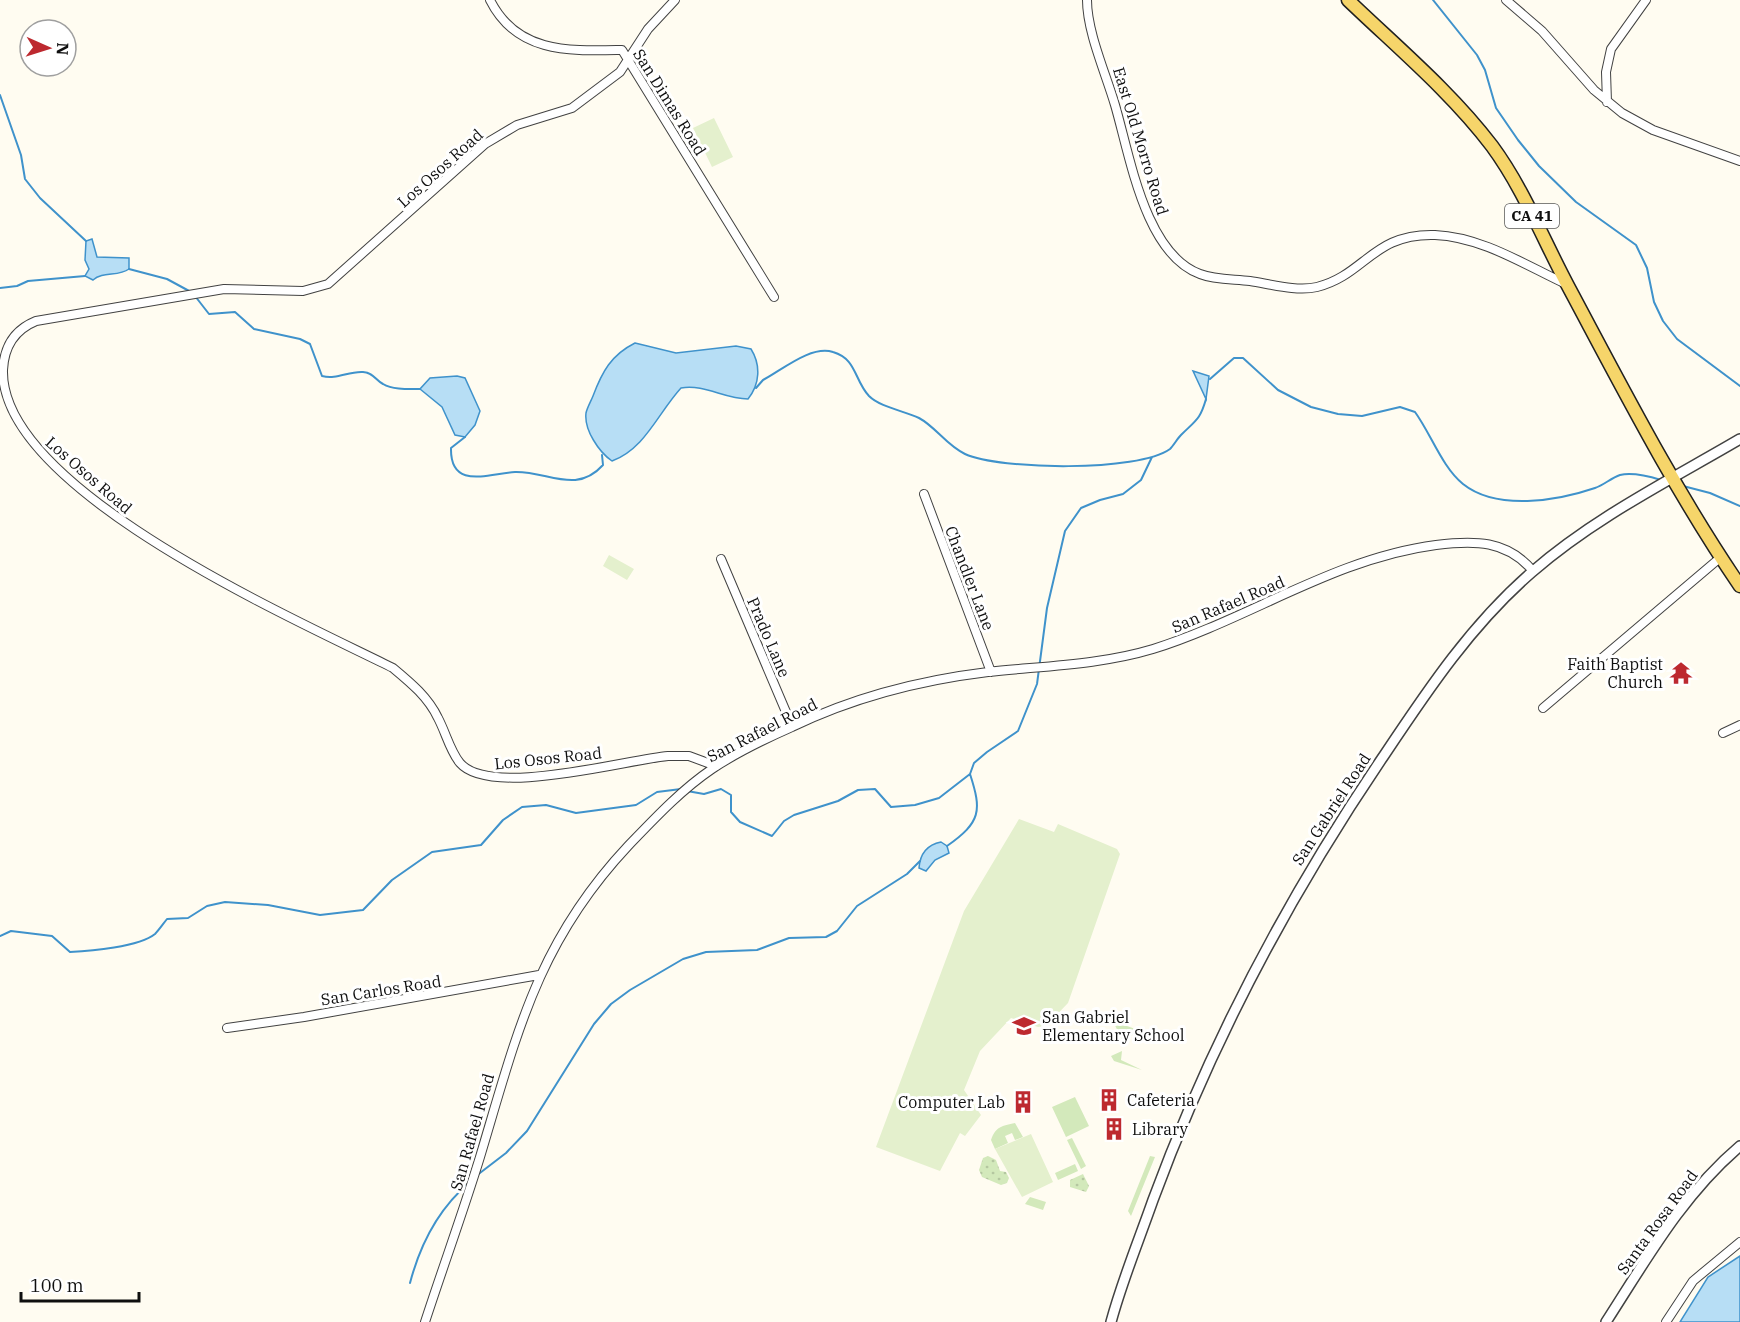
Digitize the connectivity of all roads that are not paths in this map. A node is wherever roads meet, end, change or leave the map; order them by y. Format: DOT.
graph roads {
  1 [pos="490,0"];
  2 [pos="675,0"];
  3 [pos="1088,0"];
  4 [pos="1348,0"];
  5 [pos="1506,0"];
  6 [pos="1646,0"];
  7 [pos="627,59"];
  8 [pos="1607,102"];
  9 [pos="1740,161"];
  10 [pos="1568,285"];
  11 [pos="774,297"];
  12 [pos="1740,439"];
  13 [pos="1674,478"];
  14 [pos="924,494"];
  15 [pos="1721,558"];
  16 [pos="721,559"];
  17 [pos="1533,571"];
  18 [pos="1740,586"];
  19 [pos="991,672"];
  20 [pos="1543,708"];
  21 [pos="1740,725"];
  22 [pos="792,726"];
  23 [pos="1723,733"];
  24 [pos="716,766"];
  25 [pos="539,975"];
  26 [pos="227,1028"];
  27 [pos="1740,1146"];
  28 [pos="1740,1242"];
  29 [pos="425,1322"];
  30 [pos="1111,1322"];
  31 [pos="1606,1322"];
  32 [pos="1666,1322"];
  1 -- 7 [label="street, San Dimas Road"];
  2 -- 7 [label="street, Los Osos Road"];
  3 -- 10 [label="street, East Old Morro Road"];
  4 -- 10 [label="main road, CA 41 / CA 41"];
  5 -- 8 [label="street"];
  6 -- 8 [label="street"];
  7 -- 11 [label="street, San Dimas Road"];
  7 -- 24 [label="street, Los Osos Road"];
  8 -- 9 [label="street"];
  10 -- 13 [label="main road, CA 41 / CA 41"];
  12 -- 13 [label="street, San Gabriel Road"];
  13 -- 15 [label="main road, CA 41 / CA 41"];
  13 -- 17 [label="street, San Gabriel Road"];
  14 -- 19 [label="street, Chandler Lane"];
  15 -- 18 [label="main road, CA 41 / CA 41"];
  15 -- 20 [label="street"];
  16 -- 22 [label="street, Prado Lane"];
  17 -- 19 [label="street, San Rafael Road"];
  17 -- 30 [label="street, San Gabriel Road"];
  19 -- 22 [label="street, San Rafael Road"];
  21 -- 23 [label="street"];
  22 -- 24 [label="street, San Rafael Road"];
  24 -- 25 [label="street, San Rafael Road"];
  25 -- 26 [label="street, San Carlos Road"];
  25 -- 29 [label="street, San Rafael Road"];
  27 -- 31 [label="street, Santa Rosa Road"];
  28 -- 32 [label="street"];
}
